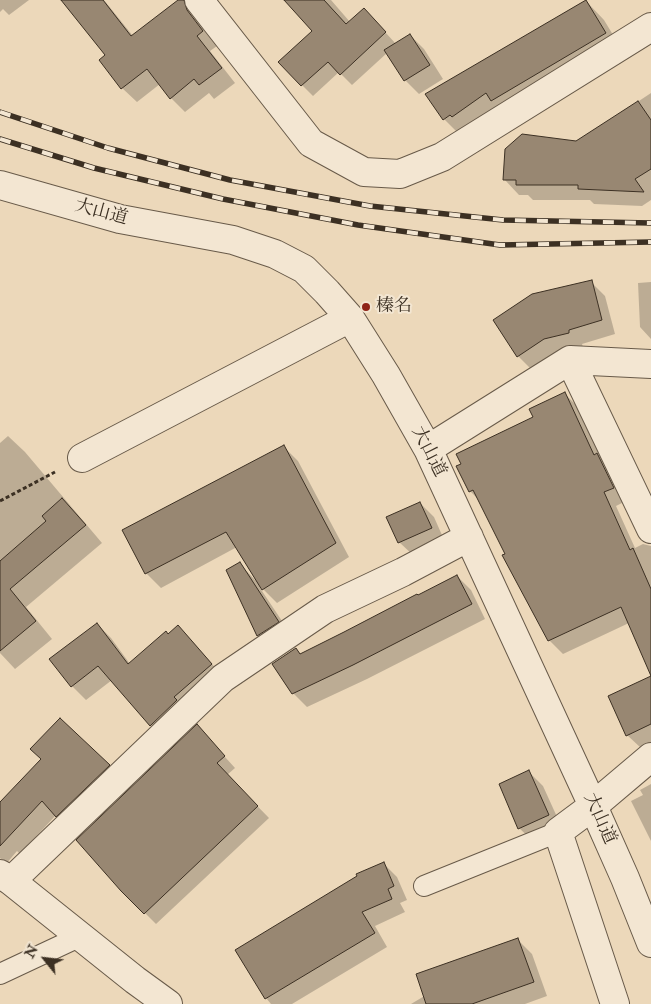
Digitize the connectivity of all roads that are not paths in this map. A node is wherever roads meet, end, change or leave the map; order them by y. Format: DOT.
graph roads {
  1 [pos="199,0"];
  2 [pos="651,27"];
  3 [pos="0,185"];
  4 [pos="350,318"];
  5 [pos="570,360"];
  6 [pos="651,364"];
  7 [pos="428,448"];
  8 [pos="82,458"];
  9 [pos="651,529"];
  10 [pos="469,537"];
  11 [pos="651,757"];
  12 [pos="593,806"];
  13 [pos="558,832"];
  14 [pos="5,877"];
  15 [pos="424,886"];
  16 [pos="82,936"];
  17 [pos="651,943"];
  18 [pos="0,974"];
  19 [pos="168,1004"];
  20 [pos="615,1004"];
  1 -- 2 [label="street"];
  3 -- 4 [label="street, 大山道"];
  4 -- 7 [label="street, 大山道"];
  4 -- 8 [label="street"];
  5 -- 6 [label="street"];
  5 -- 7 [label="street"];
  5 -- 9 [label="street"];
  7 -- 10 [label="street, 大山道"];
  10 -- 12 [label="street, 大山道"];
  10 -- 14 [label="street"];
  11 -- 12 [label="street"];
  12 -- 13 [label="street"];
  12 -- 17 [label="street, 大山道"];
  13 -- 15 [label="lane"];
  13 -- 20 [label="street"];
  14 -- 16 [label="street"];
  16 -- 18 [label="lane"];
  16 -- 19 [label="street"];
}
